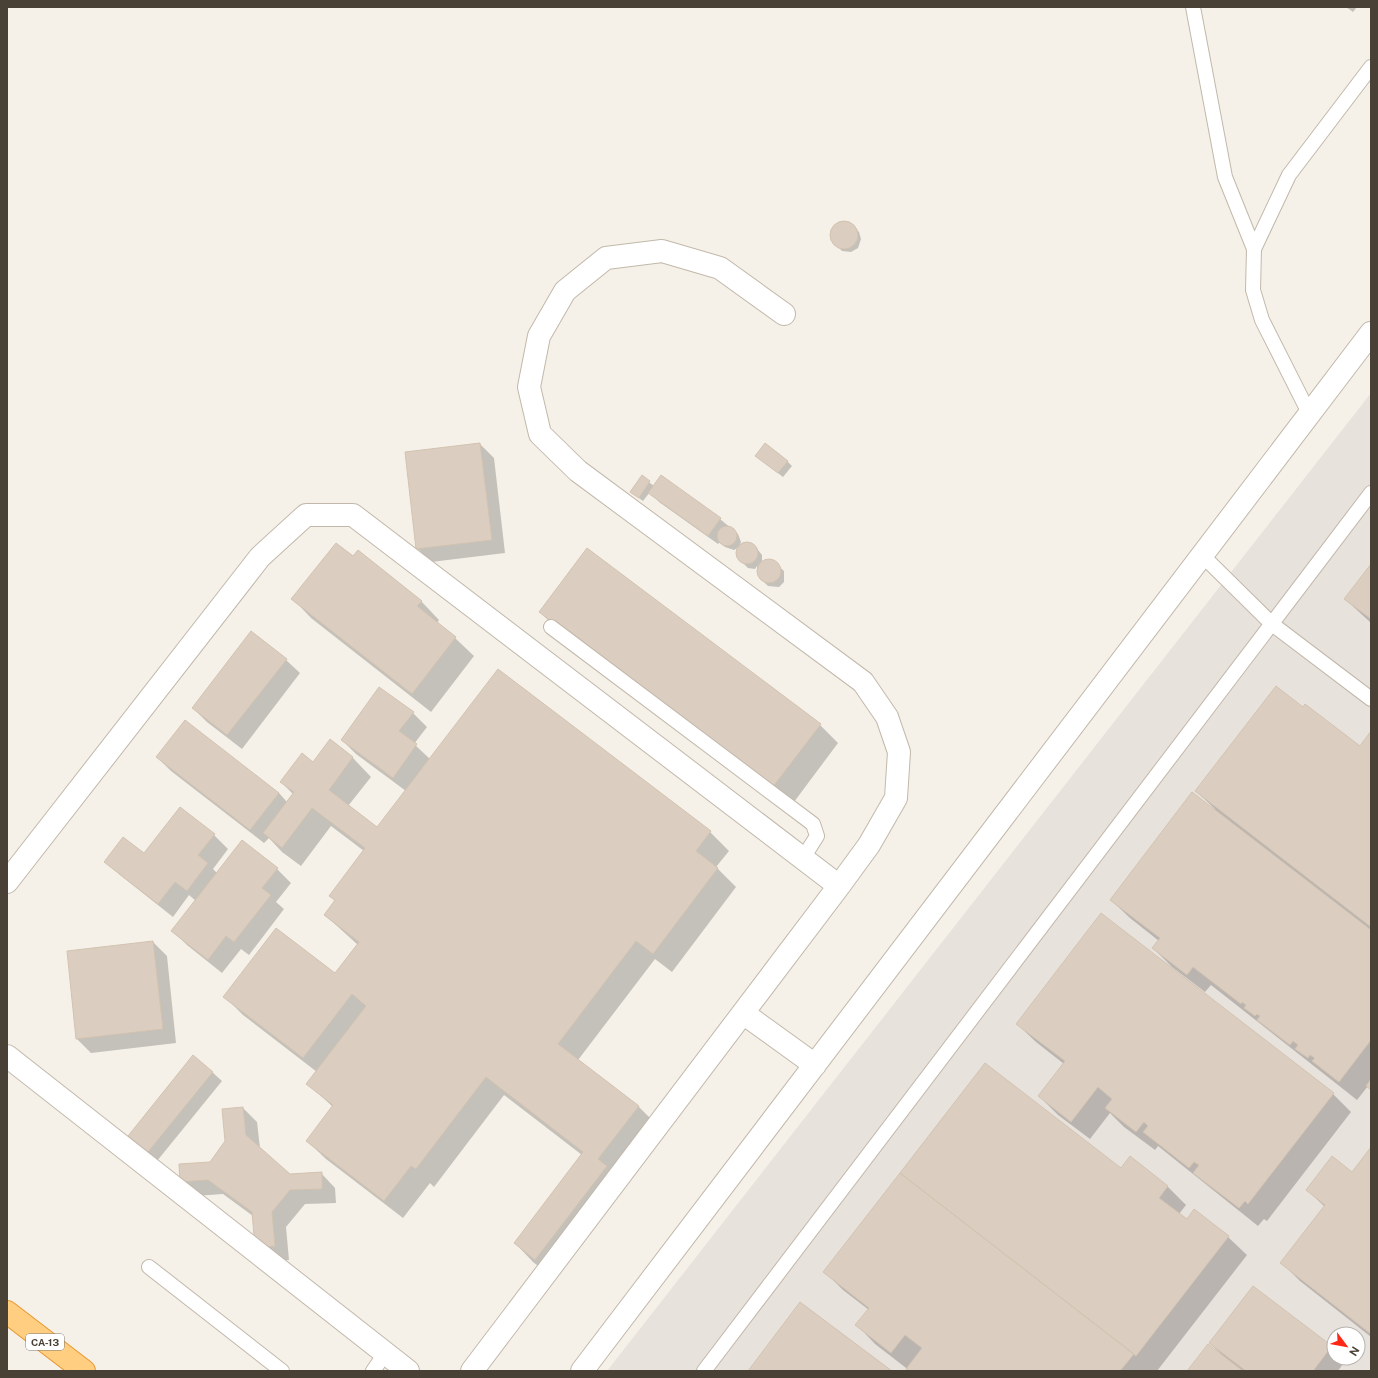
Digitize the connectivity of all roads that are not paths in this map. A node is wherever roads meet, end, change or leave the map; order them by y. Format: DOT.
graph roads {
  1 [pos="1194,7"];
  2 [pos="1371,67"];
  3 [pos="1254,249"];
  4 [pos="784,314"];
  5 [pos="1371,332"];
  6 [pos="1309,413"];
  7 [pos="1371,493"];
  8 [pos="1203,556"];
  9 [pos="1272,624"];
  10 [pos="551,627"];
  11 [pos="1371,699"];
  12 [pos="803,858"];
  13 [pos="7,882"];
  14 [pos="839,886"];
  15 [pos="743,1013"];
  16 [pos="7,1056"];
  17 [pos="815,1065"];
  18 [pos="149,1267"];
  19 [pos="7,1312"];
  20 [pos="386,1352"];
  21 [pos="84,1371"];
  22 [pos="282,1371"];
  23 [pos="373,1371"];
  24 [pos="408,1371"];
  25 [pos="472,1371"];
  26 [pos="582,1371"];
  27 [pos="704,1371"];
  1 -- 3 [label="lane"];
  2 -- 3 [label="lane"];
  3 -- 6 [label="lane"];
  4 -- 14 [label="street"];
  5 -- 6 [label="street"];
  6 -- 8 [label="street"];
  7 -- 9 [label="lane"];
  8 -- 9 [label="lane"];
  8 -- 17 [label="street"];
  9 -- 11 [label="lane"];
  9 -- 27 [label="lane"];
  10 -- 12 [label="lane"];
  12 -- 13 [label="street"];
  12 -- 14 [label="street"];
  14 -- 15 [label="street"];
  15 -- 17 [label="street"];
  15 -- 25 [label="street"];
  16 -- 20 [label="street"];
  17 -- 26 [label="street"];
  18 -- 22 [label="lane"];
  19 -- 21 [label="highway, CA-13"];
  20 -- 23 [label="lane"];
  20 -- 24 [label="street"];
}
